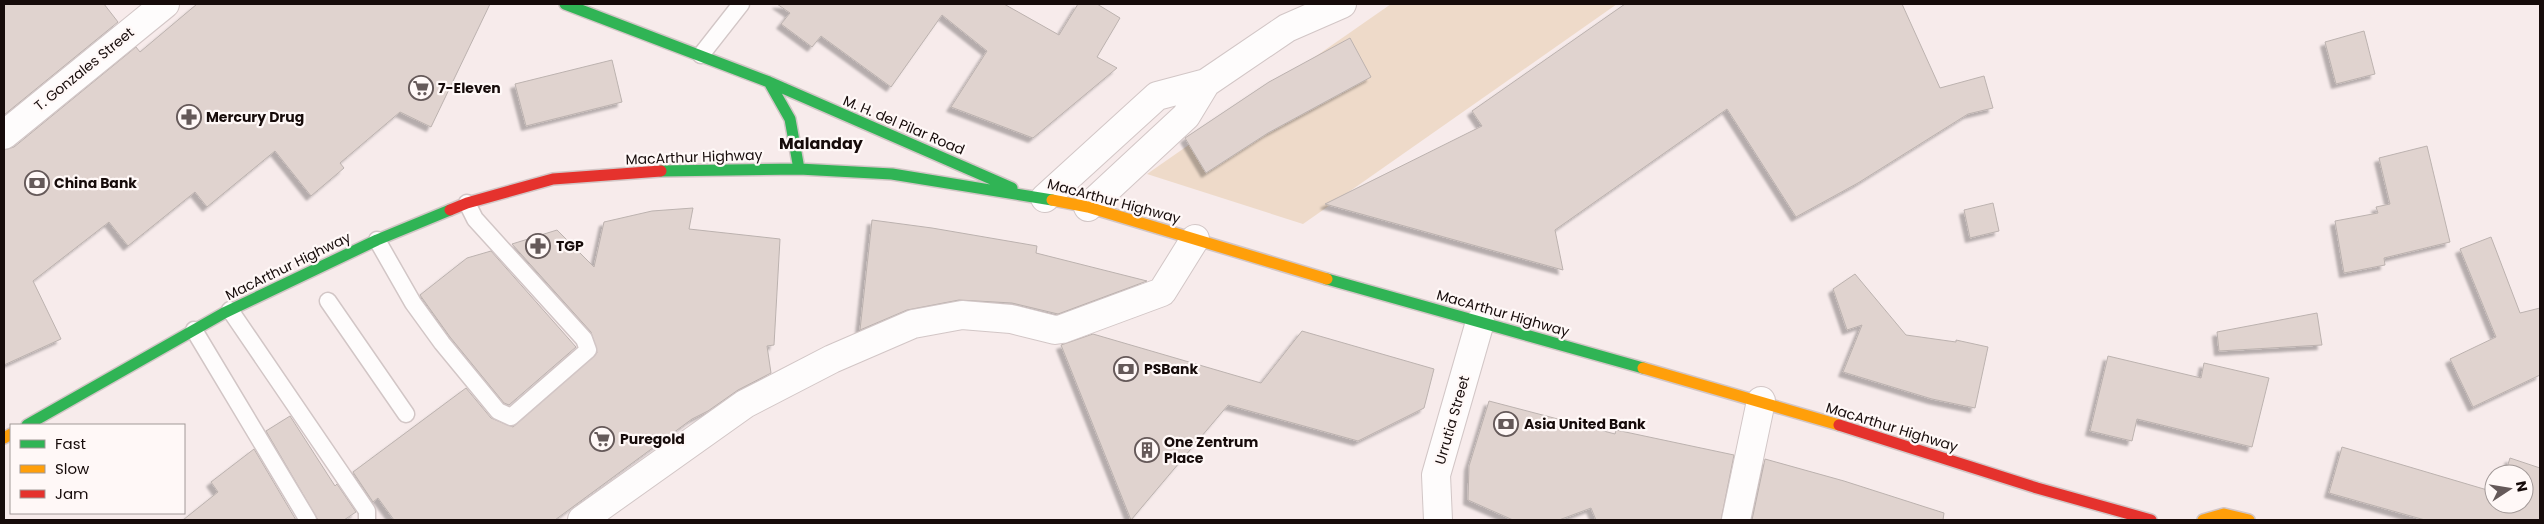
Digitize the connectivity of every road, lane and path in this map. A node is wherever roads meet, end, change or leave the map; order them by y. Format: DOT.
graph roads {
  1 [pos="165,4"];
  2 [pos="565,4"];
  3 [pos="741,4"];
  4 [pos="1307,4"];
  5 [pos="1342,4"];
  6 [pos="1288,28"];
  7 [pos="701,55"];
  8 [pos="769,82"];
  9 [pos="1206,82"];
  10 [pos="4,135"];
  11 [pos="799,169"];
  12 [pos="1036,197"];
  13 [pos="467,203"];
  14 [pos="1088,207"];
  15 [pos="1195,239"];
  16 [pos="376,240"];
  17 [pos="328,300"];
  18 [pos="230,310"];
  19 [pos="1480,322"];
  20 [pos="194,330"];
  21 [pos="1760,401"];
  22 [pos="406,414"];
  23 [pos="29,424"];
  24 [pos="308,520"];
  25 [pos="367,520"];
  26 [pos="582,520"];
  27 [pos="1438,520"];
  28 [pos="1736,520"];
  29 [pos="2151,520"];
  30 [pos="2203,520"];
  31 [pos="2249,520"];
  1 -- 10 [label="street, T. Gonzales Street"];
  2 -- 7 [label="main road, M. H. del Pilar Road"];
  3 -- 7 [label="lane"];
  4 -- 6 [label="street"];
  5 -- 6 [label="street"];
  6 -- 9 [label="street"];
  7 -- 8 [label="main road, M. H. del Pilar Road"];
  8 -- 11 [label="main road"];
  8 -- 12 [label="main road, M. H. del Pilar Road"];
  9 -- 12 [label="street"];
  9 -- 14 [label="street"];
  11 -- 12 [label="main road, MacArthur Highway"];
  11 -- 13 [label="main road, MacArthur Highway"];
  12 -- 14 [label="main road, MacArthur Highway"];
  13 -- 16 [label="main road, MacArthur Highway"];
  13 -- 16 [label="lane"];
  14 -- 15 [label="main road, MacArthur Highway"];
  15 -- 19 [label="main road, MacArthur Highway"];
  15 -- 26 [label="street"];
  16 -- 18 [label="main road, MacArthur Highway"];
  17 -- 22 [label="lane"];
  18 -- 20 [label="main road, MacArthur Highway"];
  18 -- 25 [label="lane"];
  19 -- 21 [label="main road, MacArthur Highway"];
  19 -- 27 [label="street, Urrutia Street"];
  20 -- 23 [label="main road, MacArthur Highway"];
  20 -- 24 [label="lane"];
  21 -- 28 [label="street"];
  21 -- 29 [label="main road, MacArthur Highway"];
  30 -- 31 [label="main road"];
}
